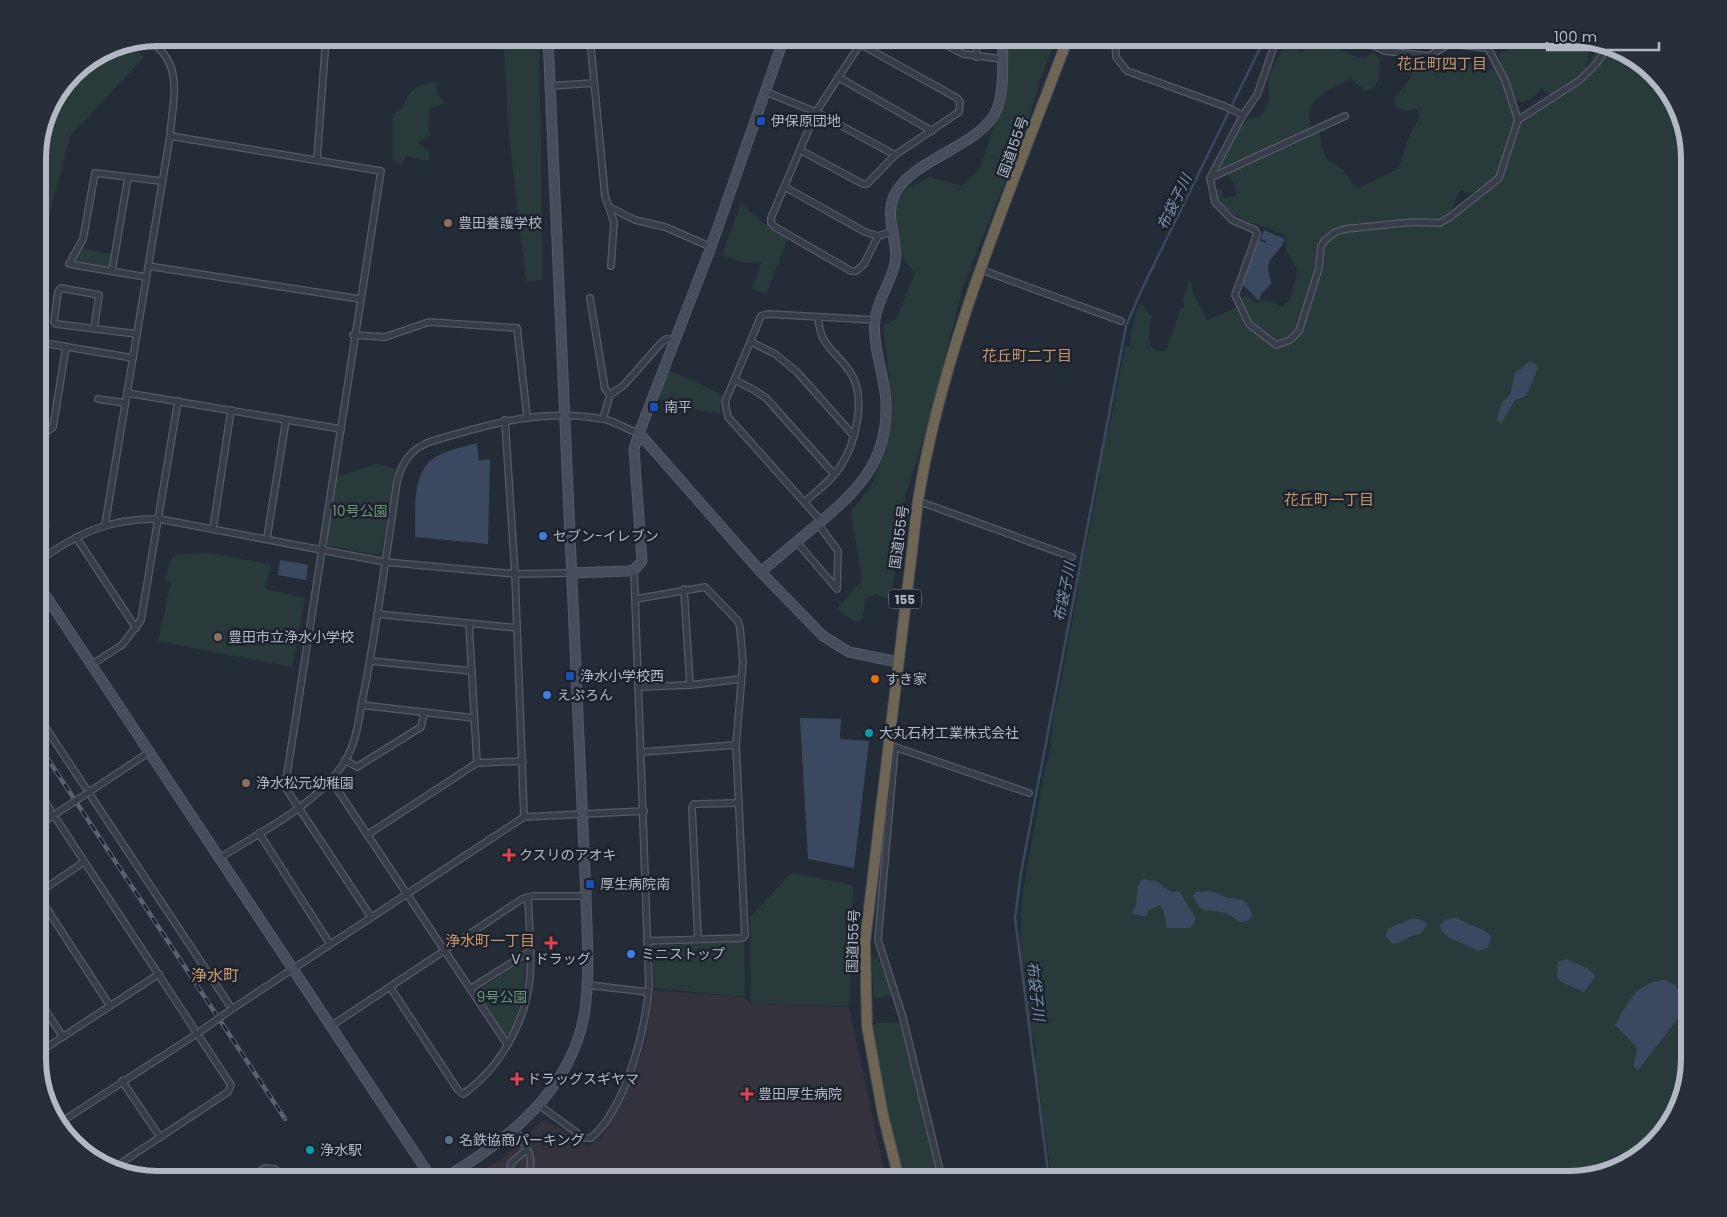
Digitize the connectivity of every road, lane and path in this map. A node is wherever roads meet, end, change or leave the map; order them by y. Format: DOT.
graph roads {
  1 [pos="158,46"];
  2 [pos="325,46"];
  3 [pos="548,46"];
  4 [pos="591,46"];
  5 [pos="781,46"];
  6 [pos="859,46"];
  7 [pos="864,46"];
  8 [pos="948,46"];
  9 [pos="977,46"];
  10 [pos="1003,46"];
  11 [pos="1065,46"];
  12 [pos="1115,46"];
  13 [pos="1275,46"];
  14 [pos="1375,46"];
  15 [pos="1446,46"];
  16 [pos="1468,46"];
  17 [pos="1488,48"];
  18 [pos="1604,52"];
  19 [pos="976,57"];
  20 [pos="1002,59"];
  21 [pos="838,77"];
  22 [pos="594,82"];
  23 [pos="550,86"];
  24 [pos="766,92"];
  25 [pos="816,112"];
  26 [pos="1241,114"];
  27 [pos="1345,116"];
  28 [pos="1518,120"];
  29 [pos="932,131"];
  30 [pos="170,136"];
  31 [pos="800,150"];
  32 [pos="895,155"];
  33 [pos="318,159"];
  34 [pos="128,177"];
  35 [pos="1210,178"];
  36 [pos="162,181"];
  37 [pos="785,187"];
  38 [pos="609,207"];
  39 [pos="891,232"];
  40 [pos="878,236"];
  41 [pos="712,247"];
  42 [pos="148,266"];
  43 [pos="611,266"];
  44 [pos="982,270"];
  45 [pos="112,271"];
  46 [pos="146,277"];
  47 [pos="360,298"];
  48 [pos="590,298"];
  49 [pos="818,317"];
  50 [pos="875,320"];
  51 [pos="1121,321"];
  52 [pos="94,328"];
  53 [pos="137,334"];
  54 [pos="354,335"];
  55 [pos="674,340"];
  56 [pos="751,342"];
  57 [pos="46,343"];
  58 [pos="66,347"];
  59 [pos="133,358"];
  60 [pos="735,380"];
  61 [pos="127,393"];
  62 [pos="610,395"];
  63 [pos="98,400"];
  64 [pos="178,401"];
  65 [pos="125,403"];
  66 [pos="232,410"];
  67 [pos="527,416"];
  68 [pos="565,416"];
  69 [pos="603,419"];
  70 [pos="286,420"];
  71 [pos="505,420"];
  72 [pos="341,429"];
  73 [pos="46,432"];
  74 [pos="638,433"];
  75 [pos="854,436"];
  76 [pos="834,474"];
  77 [pos="804,502"];
  78 [pos="918,502"];
  79 [pos="159,519"];
  80 [pos="820,522"];
  81 [pos="105,525"];
  82 [pos="213,528"];
  83 [pos="76,537"];
  84 [pos="267,538"];
  85 [pos="796,541"];
  86 [pos="322,549"];
  87 [pos="46,556"];
  88 [pos="1072,557"];
  89 [pos="385,562"];
  90 [pos="634,570"];
  91 [pos="761,572"];
  92 [pos="571,573"];
  93 [pos="515,574"];
  94 [pos="684,589"];
  95 [pos="46,596"];
  96 [pos="636,599"];
  97 [pos="377,614"];
  98 [pos="469,624"];
  99 [pos="136,628"];
  100 [pos="516,628"];
  101 [pos="370,661"];
  102 [pos="898,662"];
  103 [pos="91,665"];
  104 [pos="472,671"];
  105 [pos="741,679"];
  106 [pos="690,685"];
  107 [pos="638,687"];
  108 [pos="361,705"];
  109 [pos="424,713"];
  110 [pos="474,718"];
  111 [pos="46,728"];
  112 [pos="736,745"];
  113 [pos="891,746"];
  114 [pos="642,752"];
  115 [pos="148,753"];
  116 [pos="345,760"];
  117 [pos="522,761"];
  118 [pos="477,763"];
  119 [pos="331,780"];
  120 [pos="89,792"];
  121 [pos="1029,793"];
  122 [pos="46,803"];
  123 [pos="739,803"];
  124 [pos="298,807"];
  125 [pos="644,811"];
  126 [pos="582,814"];
  127 [pos="54,815"];
  128 [pos="524,817"];
  129 [pos="46,820"];
  130 [pos="259,833"];
  131 [pos="367,835"];
  132 [pos="218,859"];
  133 [pos="84,862"];
  134 [pos="46,888"];
  135 [pos="406,894"];
  136 [pos="586,896"];
  137 [pos="528,897"];
  138 [pos="46,906"];
  139 [pos="371,917"];
  140 [pos="698,939"];
  141 [pos="647,941"];
  142 [pos="330,944"];
  143 [pos="444,950"];
  144 [pos="530,951"];
  145 [pos="292,968"];
  146 [pos="159,974"];
  147 [pos="588,985"];
  148 [pos="390,987"];
  149 [pos="470,990"];
  150 [pos="648,992"];
  151 [pos="110,1006"];
  152 [pos="232,1009"];
  153 [pos="46,1011"];
  154 [pos="331,1026"];
  155 [pos="198,1032"];
  156 [pos="63,1037"];
  157 [pos="507,1044"];
  158 [pos="46,1048"];
  159 [pos="122,1081"];
  160 [pos="539,1105"];
  161 [pos="64,1120"];
  162 [pos="515,1129"];
  163 [pos="160,1137"];
  164 [pos="527,1149"];
  165 [pos="120,1164"];
  166 [pos="260,1171"];
  167 [pos="276,1171"];
  168 [pos="426,1171"];
  169 [pos="458,1171"];
  170 [pos="509,1171"];
  171 [pos="530,1171"];
  172 [pos="897,1171"];
  173 [pos="940,1171"];
  1 -- 30 [label="street"];
  2 -- 33 [label="street"];
  3 -- 23 [label="street"];
  4 -- 22 [label="street"];
  5 -- 24 [label="street"];
  6 -- 21 [label="street"];
  7 -- 29 [label="street"];
  8 -- 19 [label="street"];
  9 -- 19 [label="street"];
  10 -- 20 [label="street"];
  11 -- 44 [label="highway, 国道155号 / 155"];
  12 -- 26 [label="street"];
  13 -- 26 [label="street"];
  14 -- 15 [label="street"];
  16 -- 17 [label="street"];
  17 -- 28 [label="street"];
  18 -- 28 [label="street"];
  19 -- 20 [label="street"];
  20 -- 39 [label="street"];
  21 -- 25 [label="street"];
  21 -- 29 [label="street"];
  22 -- 23 [label="street"];
  22 -- 38 [label="street"];
  23 -- 68 [label="street"];
  24 -- 25 [label="street"];
  24 -- 41 [label="street"];
  25 -- 31 [label="street"];
  25 -- 32 [label="street"];
  26 -- 35 [label="street"];
  27 -- 35 [label="street"];
  28 -- 35 [label="street"];
  29 -- 32 [label="street"];
  30 -- 33 [label="street"];
  30 -- 36 [label="street"];
  31 -- 32 [label="street"];
  31 -- 37 [label="street"];
  33 -- 47 [label="street"];
  34 -- 36 [label="street"];
  34 -- 45 [label="street"];
  34 -- 45 [label="street"];
  36 -- 42 [label="street"];
  37 -- 40 [label="street"];
  37 -- 40 [label="street"];
  38 -- 41 [label="street"];
  38 -- 43 [label="street"];
  39 -- 40 [label="street"];
  39 -- 50 [label="street"];
  41 -- 55 [label="street"];
  42 -- 46 [label="street"];
  42 -- 47 [label="street"];
  44 -- 51 [label="street"];
  44 -- 78 [label="highway, 国道155号 / 155"];
  45 -- 46 [label="street"];
  46 -- 53 [label="street"];
  47 -- 54 [label="street"];
  48 -- 62 [label="street"];
  49 -- 50 [label="street"];
  49 -- 56 [label="street"];
  49 -- 75 [label="street"];
  50 -- 80 [label="street"];
  52 -- 52 [label="street"];
  52 -- 53 [label="street"];
  53 -- 59 [label="street"];
  54 -- 67 [label="street"];
  54 -- 72 [label="street"];
  55 -- 62 [label="street"];
  55 -- 74 [label="street"];
  56 -- 60 [label="street"];
  56 -- 75 [label="street"];
  57 -- 58 [label="street"];
  58 -- 59 [label="street"];
  58 -- 73 [label="street"];
  59 -- 61 [label="street"];
  60 -- 76 [label="street"];
  60 -- 77 [label="street"];
  61 -- 64 [label="street"];
  61 -- 65 [label="street"];
  62 -- 69 [label="street"];
  63 -- 65 [label="street"];
  64 -- 66 [label="street"];
  64 -- 79 [label="street"];
  65 -- 81 [label="street"];
  66 -- 70 [label="street"];
  66 -- 82 [label="street"];
  67 -- 68 [label="street"];
  67 -- 71 [label="street"];
  68 -- 69 [label="street"];
  68 -- 92 [label="street"];
  69 -- 74 [label="street"];
  70 -- 72 [label="street"];
  70 -- 84 [label="street"];
  71 -- 89 [label="street"];
  71 -- 93 [label="street"];
  72 -- 86 [label="street"];
  74 -- 90 [label="street"];
  74 -- 91 [label="street"];
  75 -- 76 [label="street"];
  76 -- 77 [label="street"];
  77 -- 80 [label="street"];
  78 -- 88 [label="street"];
  78 -- 102 [label="highway, 国道155号 / 155"];
  79 -- 81 [label="street"];
  79 -- 82 [label="street"];
  79 -- 99 [label="street"];
  80 -- 85 [label="street"];
  80 -- 85 [label="street"];
  81 -- 83 [label="street"];
  82 -- 84 [label="street"];
  83 -- 87 [label="street"];
  83 -- 99 [label="street"];
  84 -- 86 [label="street"];
  85 -- 91 [label="street"];
  86 -- 89 [label="street"];
  86 -- 124 [label="street"];
  89 -- 93 [label="street"];
  89 -- 97 [label="street"];
  90 -- 92 [label="street"];
  90 -- 96 [label="street"];
  91 -- 102 [label="street"];
  92 -- 93 [label="street"];
  92 -- 126 [label="street"];
  93 -- 100 [label="street"];
  94 -- 96 [label="street"];
  94 -- 105 [label="street"];
  94 -- 106 [label="street"];
  95 -- 103 [label="street"];
  96 -- 107 [label="street"];
  97 -- 98 [label="street"];
  97 -- 101 [label="street"];
  98 -- 100 [label="street"];
  98 -- 104 [label="street"];
  99 -- 103 [label="street"];
  100 -- 117 [label="street"];
  101 -- 104 [label="street"];
  101 -- 108 [label="street"];
  102 -- 113 [label="highway, 国道155号 / 155"];
  103 -- 115 [label="street"];
  104 -- 110 [label="street"];
  105 -- 106 [label="street"];
  105 -- 112 [label="street"];
  106 -- 107 [label="street"];
  107 -- 114 [label="street"];
  108 -- 109 [label="street"];
  108 -- 116 [label="street"];
  109 -- 110 [label="street"];
  109 -- 116 [label="street"];
  110 -- 118 [label="street"];
  111 -- 120 [label="street"];
  112 -- 114 [label="street"];
  112 -- 123 [label="street"];
  113 -- 121 [label="street"];
  113 -- 172 [label="highway, 国道155号 / 155"];
  113 -- 173 [label="street"];
  114 -- 125 [label="street"];
  115 -- 120 [label="street"];
  115 -- 132 [label="street"];
  116 -- 119 [label="street"];
  117 -- 118 [label="street"];
  117 -- 128 [label="street"];
  118 -- 131 [label="street"];
  119 -- 124 [label="street"];
  119 -- 131 [label="street"];
  120 -- 127 [label="street, bridge"];
  120 -- 152 [label="street"];
  122 -- 127 [label="street"];
  123 -- 140 [label="street"];
  123 -- 140 [label="street"];
  124 -- 130 [label="street"];
  124 -- 139 [label="street"];
  125 -- 126 [label="street"];
  125 -- 141 [label="street"];
  126 -- 128 [label="street"];
  126 -- 136 [label="street"];
  127 -- 129 [label="street"];
  127 -- 133 [label="street"];
  128 -- 135 [label="street"];
  130 -- 132 [label="street"];
  130 -- 142 [label="street"];
  131 -- 135 [label="street"];
  132 -- 145 [label="street"];
  133 -- 134 [label="street"];
  133 -- 146 [label="street"];
  135 -- 139 [label="street"];
  135 -- 143 [label="street"];
  136 -- 137 [label="street"];
  136 -- 147 [label="street"];
  137 -- 143 [label="street"];
  137 -- 144 [label="street"];
  138 -- 151 [label="street"];
  139 -- 142 [label="street"];
  140 -- 141 [label="street"];
  141 -- 150 [label="street"];
  142 -- 145 [label="street"];
  143 -- 148 [label="street"];
  143 -- 149 [label="street"];
  144 -- 149 [label="street"];
  144 -- 157 [label="street"];
  145 -- 152 [label="street"];
  145 -- 154 [label="street"];
  146 -- 151 [label="street"];
  146 -- 155 [label="street"];
  147 -- 150 [label="street"];
  147 -- 160 [label="street"];
  148 -- 154 [label="street"];
  148 -- 157 [label="street"];
  149 -- 157 [label="street"];
  150 -- 160 [label="street"];
  151 -- 156 [label="street"];
  152 -- 155 [label="street, bridge"];
  153 -- 156 [label="street"];
  154 -- 168 [label="street"];
  155 -- 159 [label="street"];
  155 -- 163 [label="street"];
  156 -- 158 [label="street"];
  159 -- 161 [label="street"];
  159 -- 163 [label="street"];
  160 -- 162 [label="street"];
  162 -- 164 [label="street"];
  162 -- 169 [label="street"];
  163 -- 165 [label="street"];
  164 -- 170 [label="street"];
  164 -- 171 [label="street"];
  166 -- 167 [label="street"];
}
